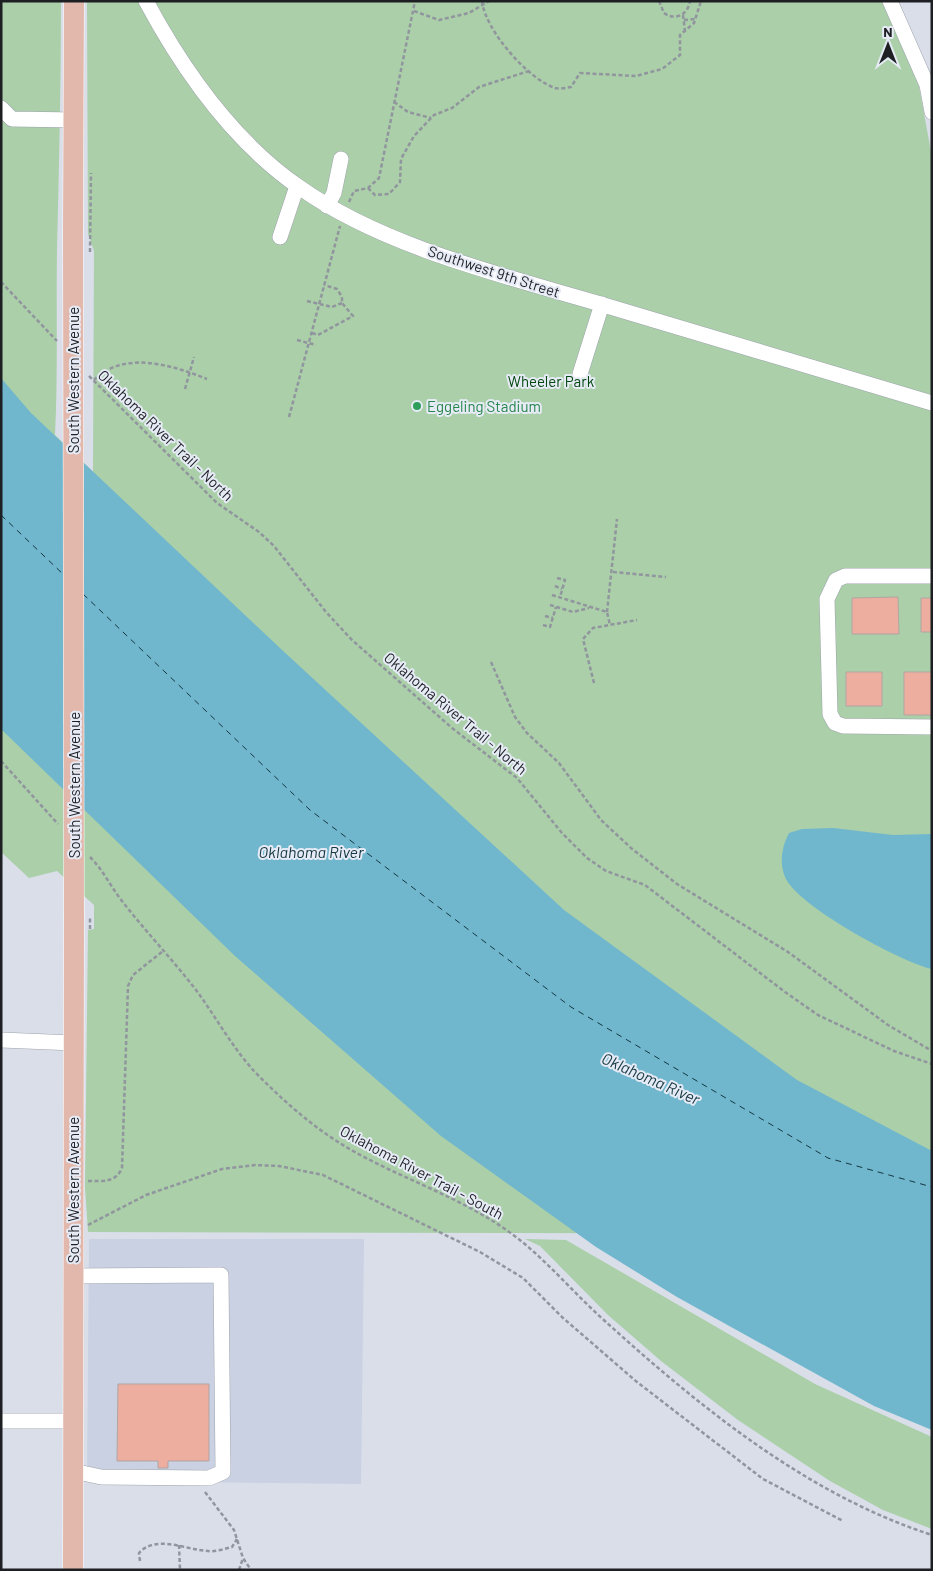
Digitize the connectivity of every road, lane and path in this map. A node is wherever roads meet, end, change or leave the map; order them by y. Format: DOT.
graph roads {
  1 [pos="74,1"];
  2 [pos="146,1"];
  3 [pos="482,1"];
  4 [pos="489,1"];
  5 [pos="659,1"];
  6 [pos="690,1"];
  7 [pos="701,1"];
  8 [pos="890,1"];
  9 [pos="482,6"];
  10 [pos="413,11"];
  11 [pos="682,15"];
  12 [pos="695,19"];
  13 [pos="684,20"];
  14 [pos="685,31"];
  15 [pos="529,71"];
  16 [pos="929,85"];
  17 [pos="394,102"];
  18 [pos="1,108"];
  19 [pos="932,112"];
  20 [pos="431,118"];
  21 [pos="74,120"];
  22 [pos="342,159"];
  23 [pos="297,186"];
  24 [pos="368,188"];
  25 [pos="327,206"];
  26 [pos="280,237"];
  27 [pos="1,282"];
  28 [pos="324,285"];
  29 [pos="307,301"];
  30 [pos="342,303"];
  31 [pos="602,304"];
  32 [pos="312,333"];
  33 [pos="297,340"];
  34 [pos="61,345"];
  35 [pos="316,345"];
  36 [pos="194,357"];
  37 [pos="189,373"];
  38 [pos="87,374"];
  39 [pos="580,374"];
  40 [pos="207,379"];
  41 [pos="94,381"];
  42 [pos="184,389"];
  43 [pos="932,403"];
  44 [pos="617,518"];
  45 [pos="612,572"];
  46 [pos="932,576"];
  47 [pos="666,577"];
  48 [pos="557,578"];
  49 [pos="555,586"];
  50 [pos="562,589"];
  51 [pos="552,595"];
  52 [pos="560,597"];
  53 [pos="550,605"];
  54 [pos="556,607"];
  55 [pos="591,607"];
  56 [pos="607,612"];
  57 [pos="545,616"];
  58 [pos="553,618"];
  59 [pos="637,620"];
  60 [pos="543,625"];
  61 [pos="610,625"];
  62 [pos="491,662"];
  63 [pos="594,683"];
  64 [pos="932,727"];
  65 [pos="1,761"];
  66 [pos="61,828"];
  67 [pos="88,854"];
  68 [pos="90,929"];
  69 [pos="90,936"];
  70 [pos="163,951"];
  71 [pos="1,1040"];
  72 [pos="74,1043"];
  73 [pos="932,1051"];
  74 [pos="932,1064"];
  75 [pos="88,1172"];
  76 [pos="74,1233"];
  77 [pos="73,1276"];
  78 [pos="1,1421"];
  79 [pos="73,1422"];
  80 [pos="73,1471"];
  81 [pos="189,1478"];
  82 [pos="843,1521"];
  83 [pos="932,1535"];
  84 [pos="237,1539"];
  85 [pos="179,1545"];
  86 [pos="243,1558"];
  87 [pos="140,1561"];
  88 [pos="73,1570"];
  89 [pos="180,1570"];
  90 [pos="239,1570"];
  91 [pos="251,1570"];
  1 -- 21 [label="main road, South Western Avenue"];
  2 -- 23 [label="street, Southwest 9th Street"];
  3 -- 9 [label="path"];
  4 -- 9 [label="path"];
  5 -- 11 [label="path"];
  6 -- 11 [label="path"];
  7 -- 12 [label="path"];
  8 -- 16 [label="street"];
  9 -- 10 [label="path"];
  9 -- 15 [label="path"];
  11 -- 13 [label="path"];
  12 -- 13 [label="path"];
  12 -- 14 [label="path"];
  13 -- 14 [label="path"];
  14 -- 15 [label="path"];
  15 -- 20 [label="path"];
  16 -- 19 [label="street"];
  17 -- 20 [label="path"];
  18 -- 21 [label="street"];
  20 -- 24 [label="path"];
  21 -- 72 [label="main road, South Western Avenue, bridge"];
  22 -- 25 [label="street"];
  23 -- 25 [label="street, Southwest 9th Street"];
  23 -- 26 [label="street"];
  25 -- 31 [label="street, Southwest 9th Street"];
  27 -- 34 [label="path"];
  28 -- 30 [label="path"];
  29 -- 30 [label="path"];
  30 -- 32 [label="path"];
  31 -- 39 [label="street"];
  31 -- 43 [label="street, Southwest 9th Street"];
  33 -- 35 [label="path"];
  36 -- 37 [label="path"];
  37 -- 40 [label="path"];
  37 -- 41 [label="path"];
  37 -- 42 [label="path"];
  38 -- 41 [label="path, Oklahoma River Trail - North"];
  41 -- 74 [label="path, Oklahoma River Trail - North"];
  44 -- 45 [label="path"];
  45 -- 47 [label="path"];
  45 -- 56 [label="path"];
  46 -- 64 [label="street"];
  48 -- 50 [label="path"];
  49 -- 50 [label="path"];
  50 -- 52 [label="path"];
  51 -- 52 [label="path"];
  52 -- 55 [label="path"];
  53 -- 54 [label="path"];
  54 -- 55 [label="path"];
  54 -- 58 [label="path"];
  55 -- 56 [label="path"];
  56 -- 61 [label="path"];
  57 -- 58 [label="path"];
  58 -- 60 [label="path"];
  59 -- 61 [label="path"];
  61 -- 63 [label="path"];
  62 -- 73 [label="path"];
  65 -- 66 [label="path"];
  67 -- 70 [label="path, Oklahoma River Trail - South"];
  68 -- 69 [label="path"];
  70 -- 75 [label="path"];
  70 -- 83 [label="path, Oklahoma River Trail - South"];
  71 -- 72 [label="street"];
  72 -- 76 [label="main road, South Western Avenue"];
  76 -- 77 [label="main road, South Western Avenue"];
  76 -- 82 [label="path"];
  77 -- 79 [label="main road, South Western Avenue"];
  77 -- 81 [label="street"];
  78 -- 79 [label="street"];
  79 -- 80 [label="main road, South Western Avenue"];
  80 -- 81 [label="street"];
  80 -- 88 [label="main road, South Western Avenue"];
  81 -- 84 [label="path"];
  84 -- 85 [label="path"];
  84 -- 86 [label="path"];
  85 -- 87 [label="path"];
  85 -- 89 [label="path"];
  86 -- 90 [label="path"];
  86 -- 91 [label="path"];
}
